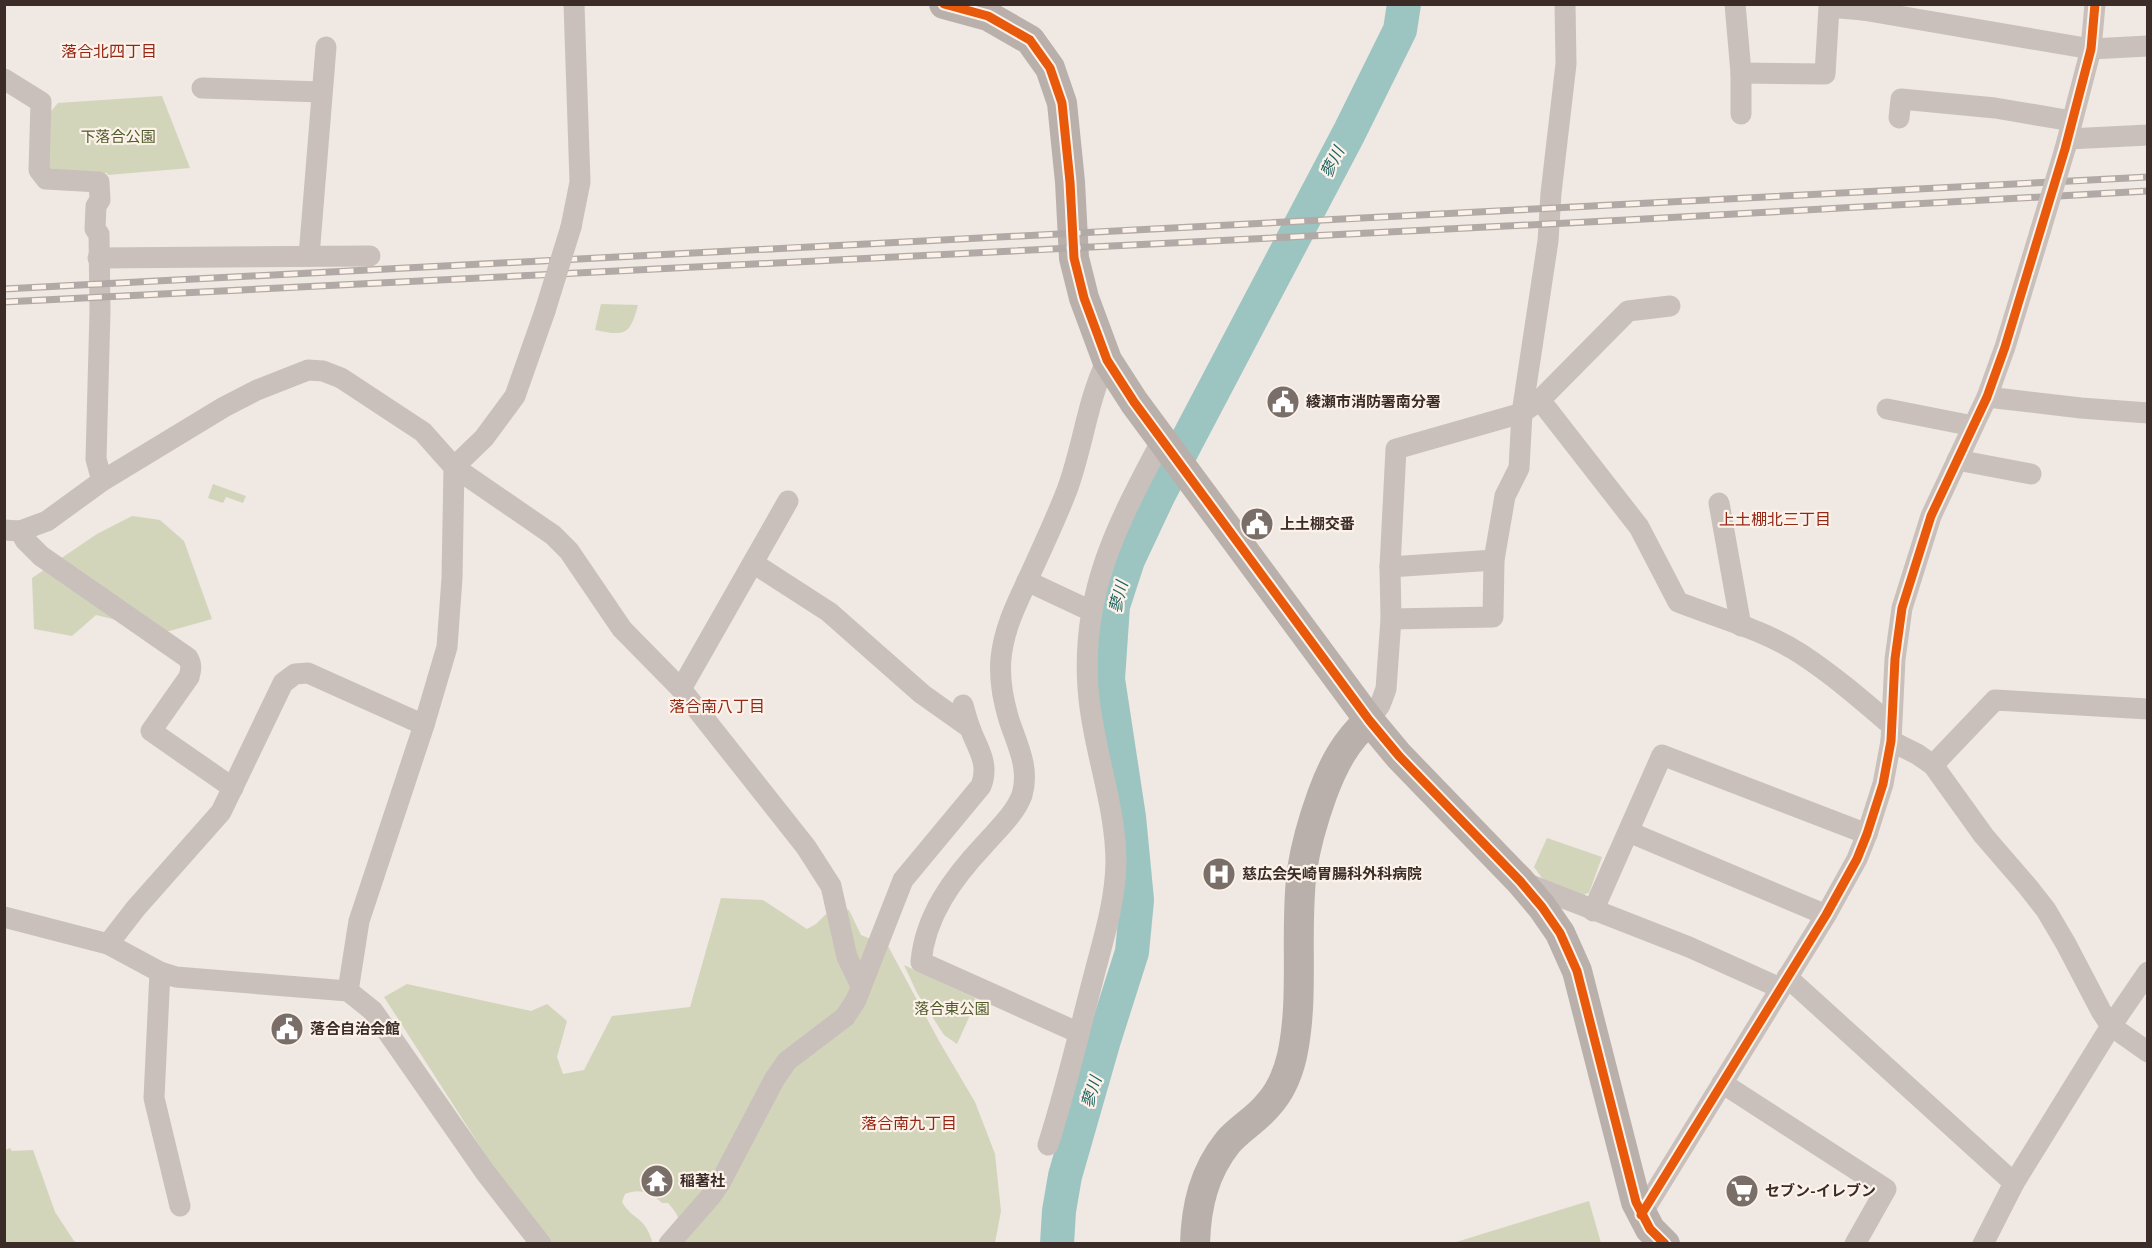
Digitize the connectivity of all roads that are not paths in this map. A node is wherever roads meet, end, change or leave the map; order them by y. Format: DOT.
graph roads {
  1 [pos="574,4"];
  2 [pos="944,4"];
  3 [pos="1565,4"];
  4 [pos="1734,4"];
  5 [pos="2095,4"];
  6 [pos="1864,7"];
  7 [pos="992,10"];
  8 [pos="2148,45"];
  9 [pos="326,47"];
  10 [pos="2091,49"];
  11 [pos="1741,73"];
  12 [pos="4,79"];
  13 [pos="202,88"];
  14 [pos="321,92"];
  15 [pos="1896,105"];
  16 [pos="1741,114"];
  17 [pos="2148,135"];
  18 [pos="2069,136"];
  19 [pos="309,256"];
  20 [pos="370,256"];
  21 [pos="99,258"];
  22 [pos="1670,306"];
  23 [pos="1107,360"];
  24 [pos="1987,397"];
  25 [pos="1540,400"];
  26 [pos="1887,409"];
  27 [pos="1522,413"];
  28 [pos="2148,414"];
  29 [pos="1973,426"];
  30 [pos="1164,443"];
  31 [pos="1957,460"];
  32 [pos="454,467"];
  33 [pos="2031,474"];
  34 [pos="102,481"];
  35 [pos="788,501"];
  36 [pos="1719,503"];
  37 [pos="12,530"];
  38 [pos="1494,560"];
  39 [pos="753,563"];
  40 [pos="1390,567"];
  41 [pos="1027,580"];
  42 [pos="1091,610"];
  43 [pos="1391,619"];
  44 [pos="1741,626"];
  45 [pos="681,690"];
  46 [pos="963,705"];
  47 [pos="2148,709"];
  48 [pos="1370,720"];
  49 [pos="424,726"];
  50 [pos="970,728"];
  51 [pos="1891,733"];
  52 [pos="1933,765"];
  53 [pos="233,788"];
  54 [pos="1629,832"];
  55 [pos="1867,834"];
  56 [pos="1520,881"];
  57 [pos="1593,910"];
  58 [pos="1826,915"];
  59 [pos="4,917"];
  60 [pos="108,944"];
  61 [pos="160,972"];
  62 [pos="2148,972"];
  63 [pos="1784,983"];
  64 [pos="861,986"];
  65 [pos="348,991"];
  66 [pos="2111,1026"];
  67 [pos="1079,1033"];
  68 [pos="2148,1052"];
  69 [pos="1722,1083"];
  70 [pos="1048,1145"];
  71 [pos="2014,1183"];
  72 [pos="180,1206"];
  73 [pos="1641,1215"];
  74 [pos="541,1244"];
  75 [pos="669,1244"];
  76 [pos="1195,1244"];
  77 [pos="1665,1244"];
  78 [pos="1855,1244"];
  79 [pos="1983,1244"];
  1 -- 32 [label="street, bridge"];
  2 -- 7 [label="street"];
  3 -- 27 [label="street"];
  4 -- 11 [label="street"];
  5 -- 10 [label="street"];
  6 -- 10 [label="street"];
  6 -- 11 [label="street"];
  7 -- 23 [label="street"];
  8 -- 10 [label="street"];
  9 -- 14 [label="street"];
  10 -- 18 [label="street"];
  11 -- 16 [label="street"];
  12 -- 21 [label="street"];
  13 -- 14 [label="street"];
  14 -- 19 [label="street"];
  15 -- 18 [label="street"];
  17 -- 18 [label="street"];
  18 -- 24 [label="street, bridge"];
  19 -- 20 [label="street"];
  19 -- 21 [label="street"];
  21 -- 34 [label="street"];
  22 -- 25 [label="street"];
  23 -- 30 [label="street"];
  23 -- 41 [label="street"];
  24 -- 28 [label="street"];
  24 -- 29 [label="street"];
  25 -- 27 [label="street"];
  25 -- 44 [label="street"];
  26 -- 29 [label="street"];
  27 -- 38 [label="street"];
  27 -- 40 [label="street"];
  29 -- 31 [label="street"];
  30 -- 42 [label="street"];
  30 -- 48 [label="street"];
  31 -- 33 [label="street"];
  31 -- 51 [label="street"];
  32 -- 34 [label="street"];
  32 -- 45 [label="street"];
  32 -- 49 [label="street"];
  34 -- 37 [label="street"];
  35 -- 39 [label="street"];
  36 -- 44 [label="street"];
  37 -- 53 [label="street"];
  38 -- 40 [label="street"];
  38 -- 43 [label="street"];
  39 -- 45 [label="street"];
  39 -- 50 [label="street"];
  40 -- 43 [label="street"];
  41 -- 42 [label="street"];
  41 -- 67 [label="street"];
  42 -- 67 [label="street"];
  43 -- 48 [label="street"];
  44 -- 51 [label="street"];
  45 -- 64 [label="street"];
  46 -- 50 [label="street"];
  47 -- 52 [label="street"];
  48 -- 56 [label="street"];
  48 -- 76 [label="street"];
  49 -- 53 [label="street"];
  49 -- 65 [label="street"];
  50 -- 64 [label="street"];
  51 -- 52 [label="street"];
  51 -- 55 [label="street"];
  52 -- 66 [label="street"];
  53 -- 60 [label="street"];
  54 -- 55 [label="street"];
  54 -- 57 [label="street"];
  54 -- 58 [label="street"];
  55 -- 58 [label="street"];
  56 -- 57 [label="street"];
  56 -- 73 [label="street"];
  57 -- 63 [label="street"];
  58 -- 63 [label="street"];
  59 -- 60 [label="street"];
  60 -- 61 [label="street"];
  61 -- 65 [label="street"];
  61 -- 72 [label="street"];
  62 -- 66 [label="street"];
  63 -- 69 [label="street"];
  63 -- 71 [label="street"];
  64 -- 75 [label="street"];
  65 -- 74 [label="street"];
  66 -- 68 [label="street"];
  66 -- 71 [label="street"];
  67 -- 70 [label="street"];
  69 -- 73 [label="street"];
  69 -- 78 [label="street"];
  71 -- 79 [label="street"];
  73 -- 77 [label="street"];
}
